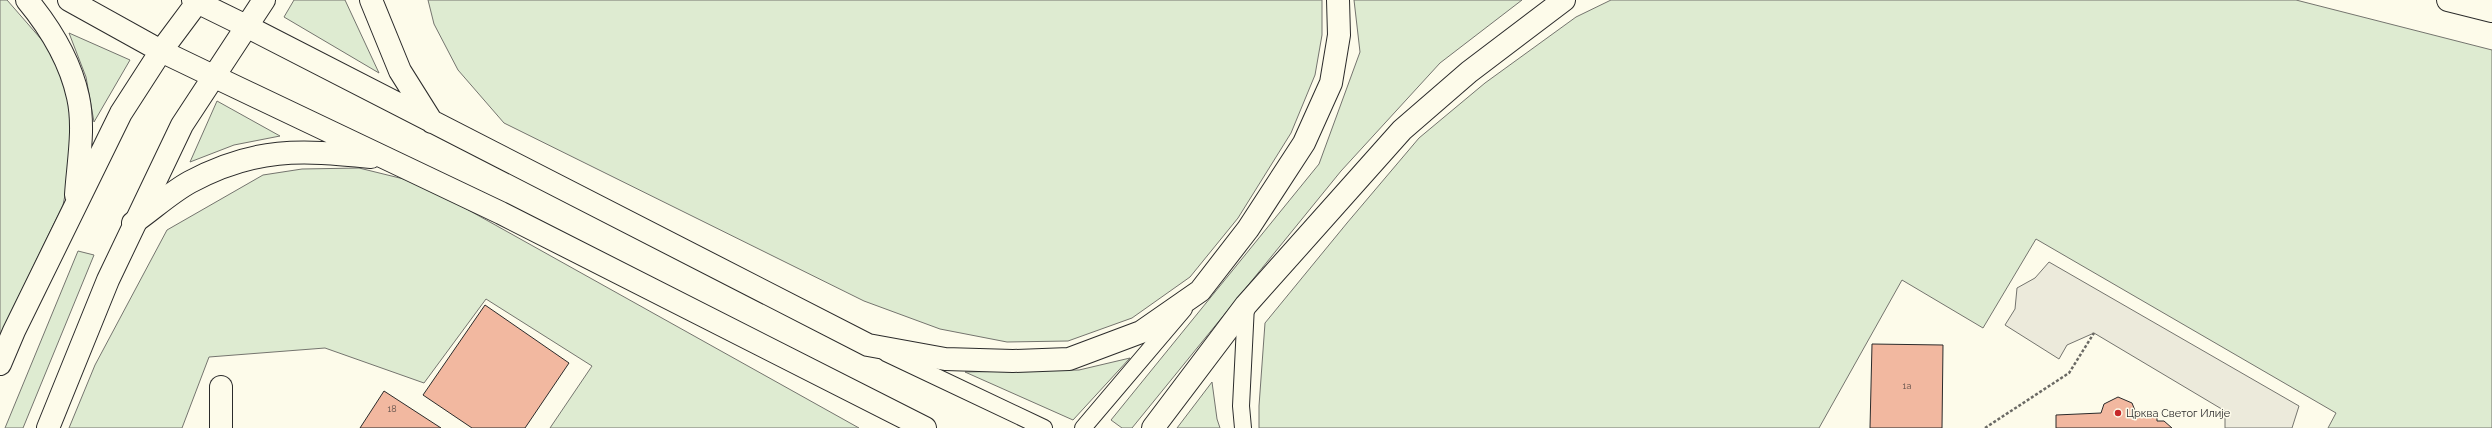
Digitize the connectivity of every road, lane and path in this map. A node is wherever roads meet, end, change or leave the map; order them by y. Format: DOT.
graph roads {
  1 [pos="27,0"];
  2 [pos="69,0"];
  3 [pos="264,0"];
  4 [pos="371,0"];
  5 [pos="1338,0"];
  6 [pos="1564,0"];
  7 [pos="2448,0"];
  8 [pos="196,1"];
  9 [pos="2492,11"];
  10 [pos="246,26"];
  11 [pos="161,51"];
  12 [pos="213,76"];
  13 [pos="433,123"];
  14 [pos="390,159"];
  15 [pos="76,206"];
  16 [pos="133,223"];
  17 [pos="1200,290"];
  18 [pos="1246,305"];
  19 [pos="2094,333"];
  20 [pos="868,345"];
  21 [pos="0,364"];
  22 [pos="221,387"];
  23 [pos="48,428"];
  24 [pos="222,428"];
  25 [pos="925,428"];
  26 [pos="1044,428"];
  27 [pos="1083,428"];
  28 [pos="1153,428"];
  29 [pos="1243,428"];
  30 [pos="1985,428"];
  1 -- 15 [label="main road"];
  2 -- 11 [label="main road"];
  3 -- 10 [label="main road"];
  4 -- 13 [label="main road"];
  5 -- 17 [label="main road"];
  6 -- 18 [label="main road"];
  7 -- 9 [label="main road"];
  8 -- 10 [label="main road"];
  8 -- 11 [label="main road"];
  10 -- 12 [label="main road"];
  10 -- 13 [label="main road"];
  11 -- 12 [label="main road"];
  11 -- 15 [label="main road"];
  12 -- 14 [label="main road"];
  12 -- 16 [label="main road"];
  13 -- 20 [label="main road"];
  14 -- 16 [label="main road"];
  14 -- 25 [label="main road"];
  15 -- 21 [label="main road"];
  16 -- 23 [label="main road"];
  17 -- 20 [label="main road"];
  17 -- 27 [label="lane"];
  18 -- 28 [label="main road"];
  18 -- 29 [label="lane"];
  19 -- 30 [label="path"];
  20 -- 26 [label="lane"];
  22 -- 24 [label="main road"];
}
